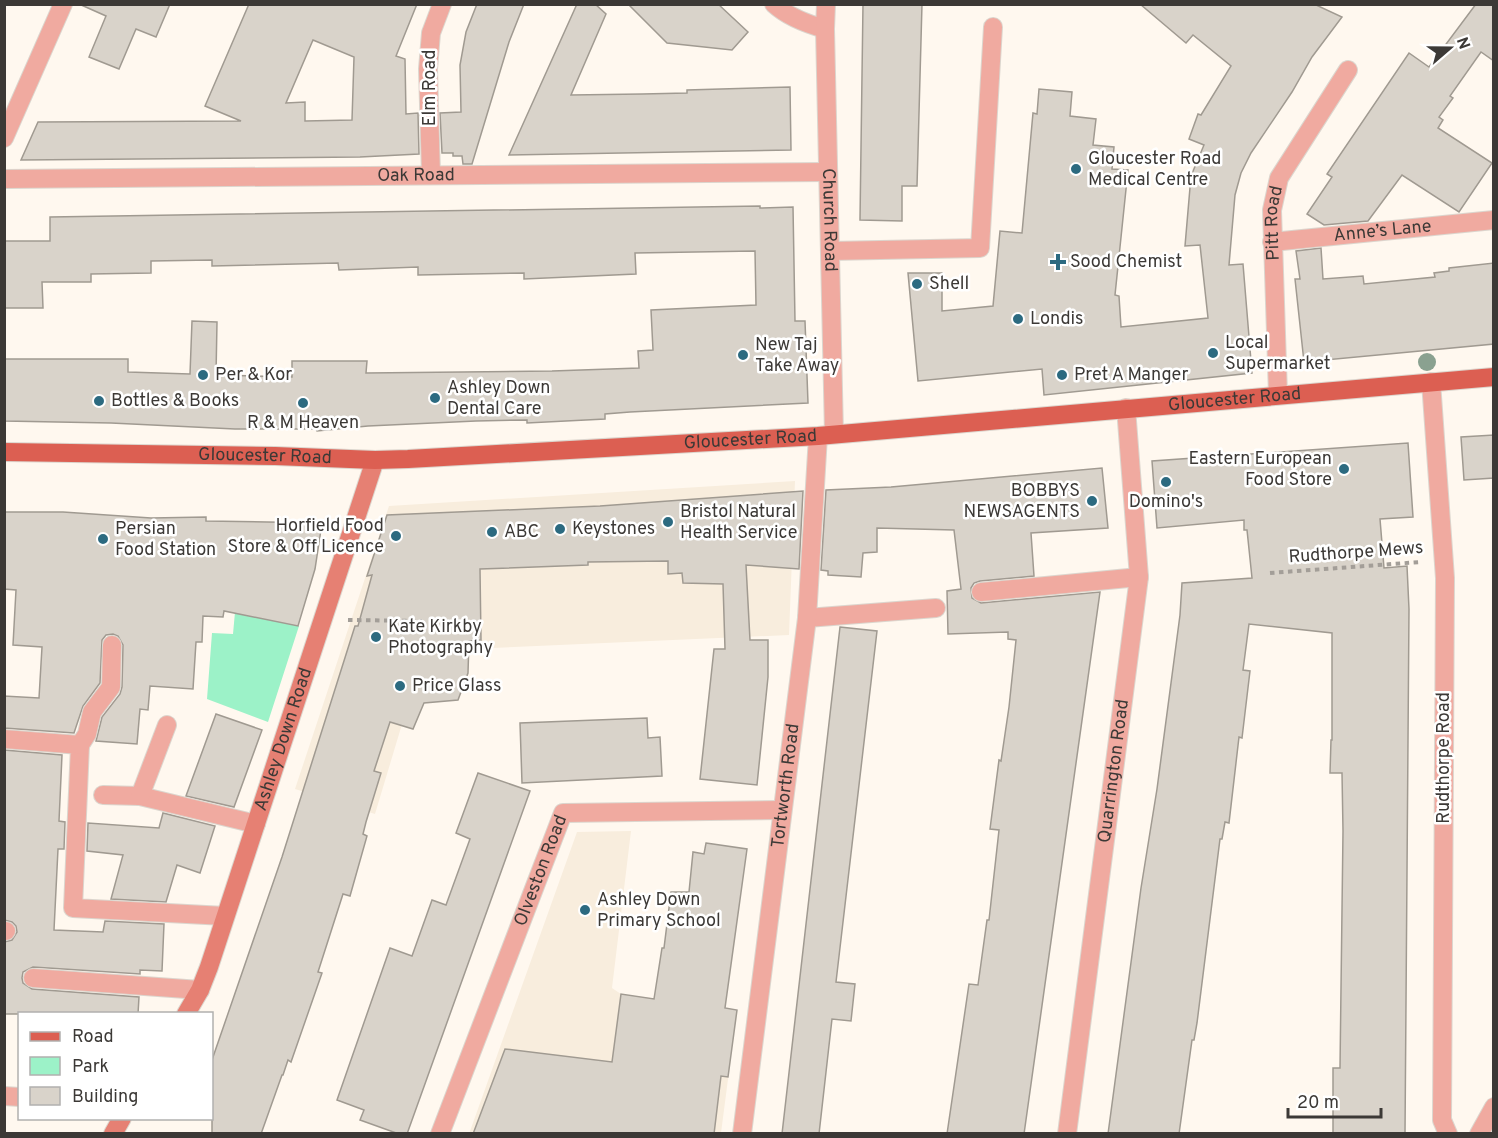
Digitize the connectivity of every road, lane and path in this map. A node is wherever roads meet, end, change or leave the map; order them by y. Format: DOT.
graph roads {
  1 [pos="63,4"];
  2 [pos="442,4"];
  3 [pos="774,4"];
  4 [pos="826,4"];
  5 [pos="993,27"];
  6 [pos="825,29"];
  7 [pos="1348,70"];
  8 [pos="4,138"];
  9 [pos="828,172"];
  10 [pos="431,175"];
  11 [pos="4,179"];
  12 [pos="1494,220"];
  13 [pos="1272,242"];
  14 [pos="830,251"];
  15 [pos="1494,377"];
  16 [pos="1431,382"];
  17 [pos="1278,395"];
  18 [pos="1126,408"];
  19 [pos="826,435"];
  20 [pos="4,452"];
  21 [pos="375,460"];
  22 [pos="1444,560"];
  23 [pos="1270,573"];
  24 [pos="1139,577"];
  25 [pos="981,592"];
  26 [pos="936,608"];
  27 [pos="807,618"];
  28 [pos="322,620"];
  29 [pos="422,621"];
  30 [pos="112,645"];
  31 [pos="167,725"];
  32 [pos="4,739"];
  33 [pos="80,745"];
  34 [pos="103,795"];
  35 [pos="140,796"];
  36 [pos="782,810"];
  37 [pos="256,824"];
  38 [pos="225,916"];
  39 [pos="33,978"];
  40 [pos="200,990"];
  41 [pos="187,1012"];
  42 [pos="1494,1107"];
  43 [pos="121,1120"];
  44 [pos="113,1134"];
  45 [pos="440,1134"];
  46 [pos="741,1134"];
  47 [pos="1067,1134"];
  48 [pos="1448,1134"];
  49 [pos="1479,1134"];
  1 -- 8 [label="street"];
  2 -- 10 [label="street, Elm Road"];
  3 -- 6 [label="street"];
  4 -- 6 [label="street, Church Road"];
  5 -- 14 [label="street"];
  6 -- 9 [label="street, Church Road"];
  7 -- 13 [label="street, Pitt Road"];
  9 -- 10 [label="street, Oak Road"];
  9 -- 14 [label="street, Church Road"];
  10 -- 11 [label="street, Oak Road"];
  12 -- 13 [label="street, Anne’s Lane"];
  13 -- 17 [label="street, Pitt Road"];
  14 -- 19 [label="street, Church Road"];
  15 -- 16 [label="main road, Gloucester Road"];
  16 -- 17 [label="main road, Gloucester Road"];
  16 -- 22 [label="street, Rudthorpe Road"];
  17 -- 18 [label="main road, Gloucester Road"];
  18 -- 19 [label="main road, Gloucester Road"];
  18 -- 24 [label="street, Quarrington Road"];
  19 -- 21 [label="main road, Gloucester Road"];
  19 -- 27 [label="street, Tortworth Road"];
  20 -- 21 [label="main road, Gloucester Road"];
  21 -- 28 [label="main road, Ashley Down Road"];
  22 -- 23 [label="path, Rudthorpe Mews"];
  22 -- 48 [label="street, Rudthorpe Road"];
  24 -- 25 [label="street"];
  24 -- 47 [label="street, Quarrington Road"];
  26 -- 27 [label="street"];
  27 -- 36 [label="street, Tortworth Road"];
  28 -- 29 [label="path"];
  28 -- 37 [label="main road, Ashley Down Road"];
  30 -- 33 [label="street"];
  31 -- 35 [label="street"];
  32 -- 33 [label="street"];
  33 -- 38 [label="street"];
  34 -- 35 [label="street"];
  35 -- 37 [label="street"];
  36 -- 45 [label="street, Olveston Road"];
  36 -- 46 [label="street, Tortworth Road"];
  37 -- 38 [label="main road, Ashley Down Road"];
  38 -- 40 [label="main road, Ashley Down Road"];
  39 -- 40 [label="street"];
  40 -- 41 [label="main road, Ashley Down Road"];
  42 -- 49 [label="street"];
  43 -- 44 [label="main road"];
}
